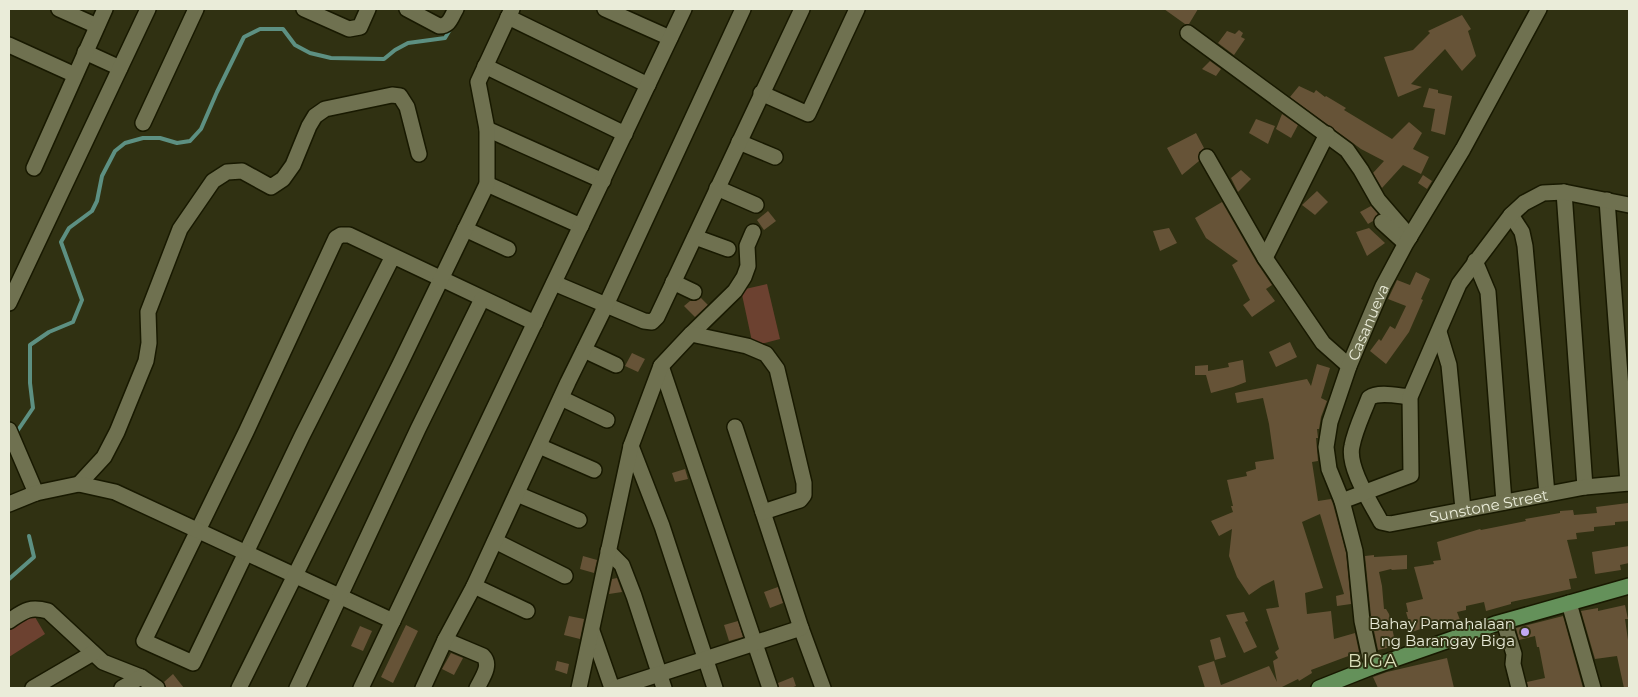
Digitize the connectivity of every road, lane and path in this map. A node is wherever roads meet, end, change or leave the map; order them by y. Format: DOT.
graph roads {
  1 [pos="59,9"];
  2 [pos="105,9"];
  3 [pos="148,9"];
  4 [pos="196,9"];
  5 [pos="304,9"];
  6 [pos="368,9"];
  7 [pos="407,9"];
  8 [pos="456,9"];
  9 [pos="605,9"];
  10 [pos="684,9"];
  11 [pos="743,9"];
  12 [pos="802,9"];
  13 [pos="858,9"];
  14 [pos="1539,9"];
  15 [pos="510,13"];
  16 [pos="97,26"];
  17 [pos="1188,33"];
  18 [pos="670,38"];
  19 [pos="9,45"];
  20 [pos="86,52"];
  21 [pos="485,66"];
  22 [pos="120,68"];
  23 [pos="75,75"];
  24 [pos="648,85"];
  25 [pos="762,93"];
  26 [pos="143,122"];
  27 [pos="487,130"];
  28 [pos="625,134"];
  29 [pos="1326,134"];
  30 [pos="739,142"];
  31 [pos="419,154"];
  32 [pos="776,157"];
  33 [pos="1207,157"];
  34 [pos="34,168"];
  35 [pos="602,181"];
  36 [pos="487,184"];
  37 [pos="717,188"];
  38 [pos="1564,192"];
  39 [pos="1607,200"];
  40 [pos="756,205"];
  41 [pos="1629,205"];
  42 [pos="1511,215"];
  43 [pos="1382,222"];
  44 [pos="581,226"];
  45 [pos="465,229"];
  46 [pos="753,232"];
  47 [pos="695,237"];
  48 [pos="1408,240"];
  49 [pos="508,249"];
  50 [pos="728,249"];
  51 [pos="393,256"];
  52 [pos="1265,258"];
  53 [pos="1475,262"];
  54 [pos="440,278"];
  55 [pos="673,282"];
  56 [pos="554,283"];
  57 [pos="694,292"];
  58 [pos="482,298"];
  59 [pos="9,303"];
  60 [pos="606,305"];
  61 [pos="535,324"];
  62 [pos="1438,332"];
  63 [pos="691,334"];
  64 [pos="584,350"];
  65 [pos="616,366"];
  66 [pos="661,366"];
  67 [pos="1349,366"];
  68 [pos="1410,397"];
  69 [pos="560,398"];
  70 [pos="607,420"];
  71 [pos="735,426"];
  72 [pos="9,430"];
  73 [pos="539,446"];
  74 [pos="631,446"];
  75 [pos="594,470"];
  76 [pos="1629,483"];
  77 [pos="80,484"];
  78 [pos="1585,487"];
  79 [pos="36,493"];
  80 [pos="1366,493"];
  81 [pos="517,494"];
  82 [pos="1547,494"];
  83 [pos="1342,501"];
  84 [pos="1504,502"];
  85 [pos="9,504"];
  86 [pos="1463,509"];
  87 [pos="763,512"];
  88 [pos="579,520"];
  89 [pos="197,530"];
  90 [pos="495,541"];
  91 [pos="608,551"];
  92 [pos="245,552"];
  93 [pos="295,576"];
  94 [pos="566,576"];
  95 [pos="474,586"];
  96 [pos="1629,586"];
  97 [pos="340,597"];
  98 [pos="1569,603"];
  99 [pos="527,611"];
  100 [pos="9,621"];
  101 [pos="393,621"];
  102 [pos="1500,623"];
  103 [pos="801,628"];
  104 [pos="592,630"];
  105 [pos="445,640"];
  106 [pos="754,643"];
  107 [pos="93,653"];
  108 [pos="705,659"];
  109 [pos="1372,667"];
  110 [pos="141,677"];
  111 [pos="662,681"];
  112 [pos="33,688"];
  113 [pos="122,688"];
  114 [pos="157,688"];
  115 [pos="239,688"];
  116 [pos="297,688"];
  117 [pos="361,688"];
  118 [pos="423,688"];
  119 [pos="477,688"];
  120 [pos="579,688"];
  121 [pos="612,688"];
  122 [pos="616,688"];
  123 [pos="715,688"];
  124 [pos="770,688"];
  125 [pos="823,688"];
  126 [pos="1320,688"];
  127 [pos="1519,688"];
  128 [pos="1593,688"];
  1 -- 16 [label="street"];
  2 -- 16 [label="street"];
  3 -- 22 [label="street"];
  4 -- 26 [label="street"];
  5 -- 6 [label="street"];
  7 -- 8 [label="street"];
  9 -- 18 [label="street"];
  10 -- 18 [label="street"];
  11 -- 60 [label="street"];
  12 -- 25 [label="street"];
  13 -- 25 [label="street"];
  14 -- 48 [label="street, Casanueva"];
  15 -- 21 [label="street"];
  15 -- 24 [label="street"];
  16 -- 20 [label="street"];
  17 -- 29 [label="street"];
  18 -- 24 [label="street"];
  19 -- 23 [label="street"];
  20 -- 22 [label="street"];
  20 -- 23 [label="street"];
  21 -- 27 [label="street"];
  21 -- 28 [label="street"];
  22 -- 59 [label="street"];
  23 -- 34 [label="street"];
  24 -- 28 [label="street"];
  25 -- 30 [label="street"];
  27 -- 35 [label="street"];
  27 -- 36 [label="street"];
  28 -- 35 [label="street"];
  29 -- 48 [label="street"];
  29 -- 52 [label="street"];
  30 -- 32 [label="street"];
  30 -- 37 [label="street"];
  31 -- 77 [label="street"];
  33 -- 52 [label="street"];
  35 -- 44 [label="street"];
  36 -- 44 [label="street"];
  36 -- 45 [label="street"];
  37 -- 40 [label="street"];
  37 -- 47 [label="street"];
  38 -- 39 [label="street"];
  38 -- 42 [label="street"];
  38 -- 78 [label="street"];
  39 -- 41 [label="street"];
  39 -- 76 [label="street"];
  42 -- 53 [label="street"];
  42 -- 82 [label="street"];
  43 -- 48 [label="street"];
  44 -- 56 [label="street"];
  45 -- 49 [label="street"];
  45 -- 54 [label="street"];
  46 -- 63 [label="street"];
  47 -- 50 [label="street"];
  47 -- 55 [label="street"];
  48 -- 67 [label="street, Casanueva"];
  51 -- 54 [label="street"];
  51 -- 89 [label="street"];
  51 -- 92 [label="street"];
  52 -- 67 [label="street"];
  53 -- 62 [label="street"];
  53 -- 84 [label="street"];
  54 -- 58 [label="street"];
  54 -- 93 [label="street"];
  55 -- 57 [label="street"];
  55 -- 60 [label="street"];
  56 -- 60 [label="street"];
  56 -- 61 [label="street"];
  58 -- 61 [label="street"];
  58 -- 97 [label="street"];
  60 -- 64 [label="street"];
  61 -- 101 [label="street"];
  62 -- 68 [label="street"];
  62 -- 86 [label="street"];
  63 -- 66 [label="street"];
  63 -- 87 [label="street"];
  64 -- 65 [label="street"];
  64 -- 69 [label="street"];
  66 -- 74 [label="street"];
  66 -- 106 [label="street"];
  67 -- 83 [label="street, Casanueva"];
  68 -- 80 [label="street"];
  68 -- 80 [label="street"];
  69 -- 70 [label="street"];
  69 -- 73 [label="street"];
  71 -- 87 [label="street"];
  72 -- 79 [label="street"];
  73 -- 75 [label="street"];
  73 -- 81 [label="street"];
  74 -- 91 [label="street"];
  74 -- 108 [label="street"];
  76 -- 78 [label="street, Sunstone Street"];
  77 -- 79 [label="street"];
  77 -- 89 [label="street"];
  78 -- 82 [label="street, Sunstone Street"];
  79 -- 85 [label="street"];
  80 -- 83 [label="street"];
  80 -- 86 [label="street, Sunstone Street"];
  81 -- 88 [label="street"];
  81 -- 90 [label="street"];
  82 -- 84 [label="street, Sunstone Street"];
  83 -- 109 [label="street, Casanueva"];
  84 -- 86 [label="street, Sunstone Street"];
  87 -- 103 [label="street"];
  89 -- 92 [label="street"];
  89 -- 92 [label="street"];
  90 -- 94 [label="street"];
  90 -- 95 [label="street"];
  91 -- 104 [label="street"];
  91 -- 111 [label="street"];
  92 -- 93 [label="street"];
  93 -- 97 [label="street"];
  93 -- 115 [label="street"];
  95 -- 99 [label="street"];
  95 -- 105 [label="street"];
  96 -- 98 [label="main road"];
  97 -- 101 [label="street"];
  97 -- 116 [label="street"];
  98 -- 102 [label="main road"];
  98 -- 128 [label="street"];
  100 -- 107 [label="street"];
  101 -- 117 [label="street"];
  102 -- 109 [label="main road"];
  102 -- 127 [label="street"];
  103 -- 106 [label="street"];
  103 -- 125 [label="street"];
  104 -- 120 [label="street"];
  104 -- 121 [label="street"];
  105 -- 118 [label="street"];
  105 -- 119 [label="street"];
  106 -- 108 [label="street"];
  106 -- 124 [label="street"];
  107 -- 110 [label="street"];
  107 -- 112 [label="street"];
  108 -- 111 [label="street"];
  108 -- 123 [label="street"];
  109 -- 126 [label="main road"];
  110 -- 113 [label="street"];
  110 -- 114 [label="street"];
  111 -- 122 [label="street"];
}
